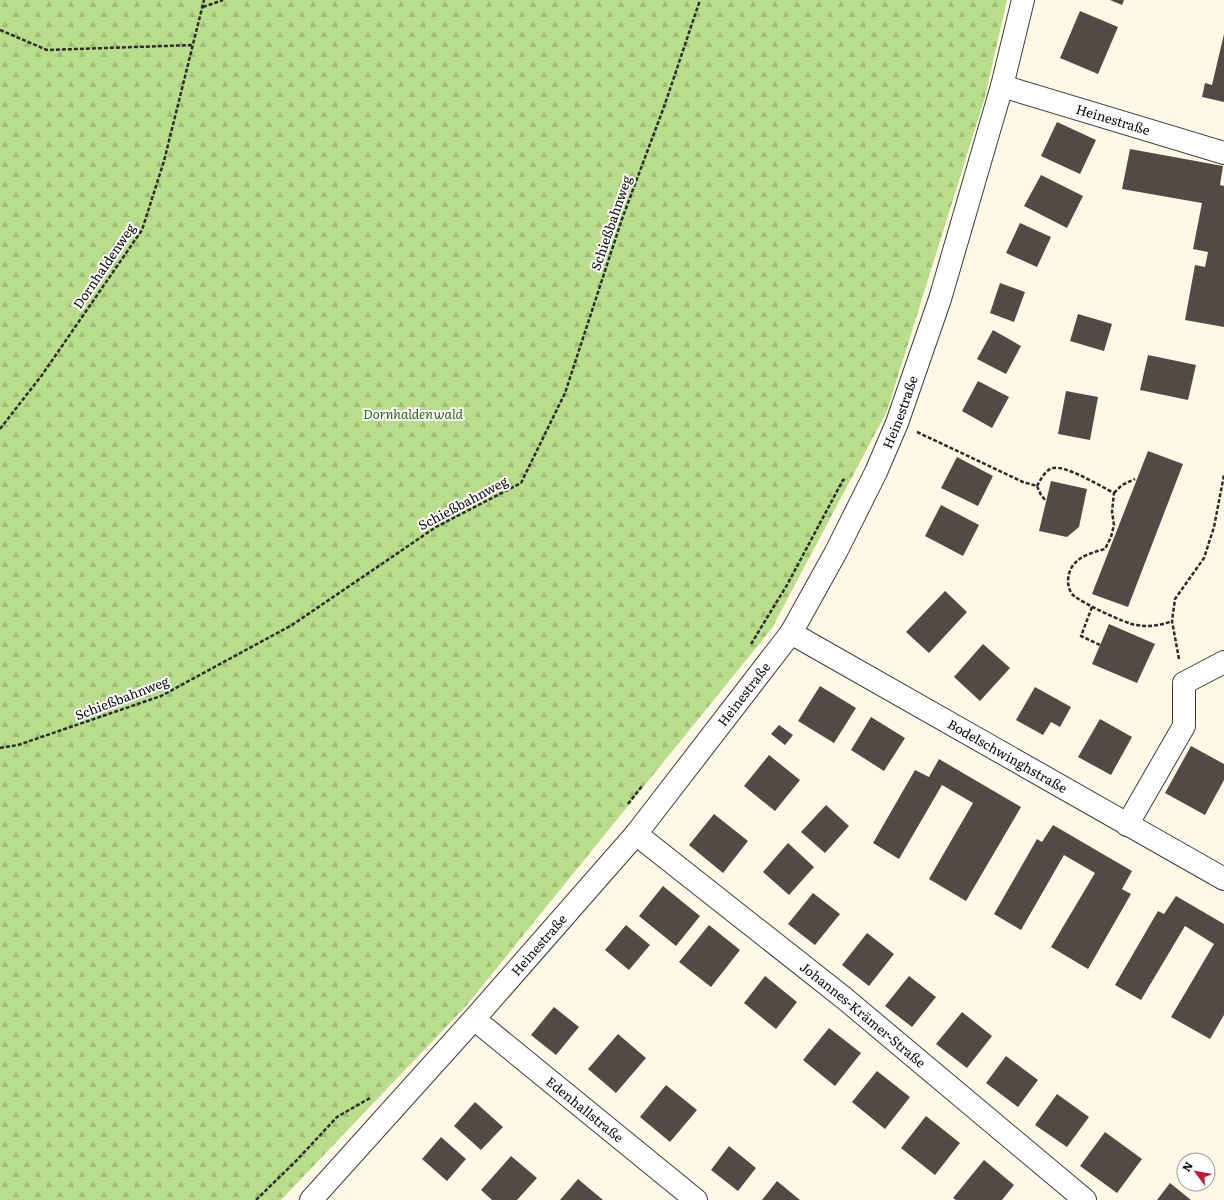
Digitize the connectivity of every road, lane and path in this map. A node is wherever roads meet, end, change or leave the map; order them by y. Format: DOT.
graph roads {
  1 [pos="204,0"];
  2 [pos="223,0"];
  3 [pos="700,0"];
  4 [pos="1023,0"];
  5 [pos="202,7"];
  6 [pos="0,30"];
  7 [pos="194,45"];
  8 [pos="1002,86"];
  9 [pos="1224,153"];
  10 [pos="898,423"];
  11 [pos="0,429"];
  12 [pos="876,472"];
  13 [pos="1224,475"];
  14 [pos="1135,479"];
  15 [pos="1037,486"];
  16 [pos="1114,493"];
  17 [pos="1046,501"];
  18 [pos="1092,607"];
  19 [pos="1172,621"];
  20 [pos="791,633"];
  21 [pos="1100,645"];
  22 [pos="750,646"];
  23 [pos="1224,662"];
  24 [pos="1184,683"];
  25 [pos="0,748"];
  26 [pos="645,781"];
  27 [pos="627,805"];
  28 [pos="1127,825"];
  29 [pos="636,834"];
  30 [pos="1224,880"];
  31 [pos="474,1019"];
  32 [pos="377,1094"];
  33 [pos="256,1200"];
  34 [pos="311,1200"];
  35 [pos="696,1200"];
  36 [pos="1085,1200"];
  1 -- 5 [label="path, Dornhaldenweg"];
  2 -- 5 [label="path"];
  3 -- 25 [label="path, Schießbahnweg"];
  4 -- 8 [label="street, Heinestraße"];
  5 -- 7 [label="path, Dornhaldenweg"];
  6 -- 7 [label="path"];
  7 -- 11 [label="path, Dornhaldenweg"];
  8 -- 9 [label="street, Heinestraße"];
  8 -- 10 [label="street, Heinestraße"];
  10 -- 12 [label="street, Heinestraße"];
  10 -- 15 [label="path"];
  12 -- 20 [label="street, Heinestraße"];
  12 -- 22 [label="path"];
  13 -- 19 [label="path"];
  14 -- 16 [label="path"];
  15 -- 16 [label="path"];
  15 -- 17 [label="path"];
  16 -- 18 [label="path"];
  18 -- 19 [label="path"];
  18 -- 21 [label="path"];
  19 -- 24 [label="path"];
  20 -- 28 [label="street, Bodelschwinghstraße"];
  20 -- 29 [label="street, Heinestraße"];
  23 -- 24 [label="street"];
  24 -- 28 [label="street"];
  26 -- 27 [label="path"];
  28 -- 30 [label="street, Bodelschwinghstraße"];
  29 -- 31 [label="street, Heinestraße"];
  29 -- 36 [label="street, Johannes-Krämer-Straße"];
  31 -- 34 [label="street, Heinestraße"];
  31 -- 35 [label="street, Edenhallstraße"];
  32 -- 33 [label="path"];
}
